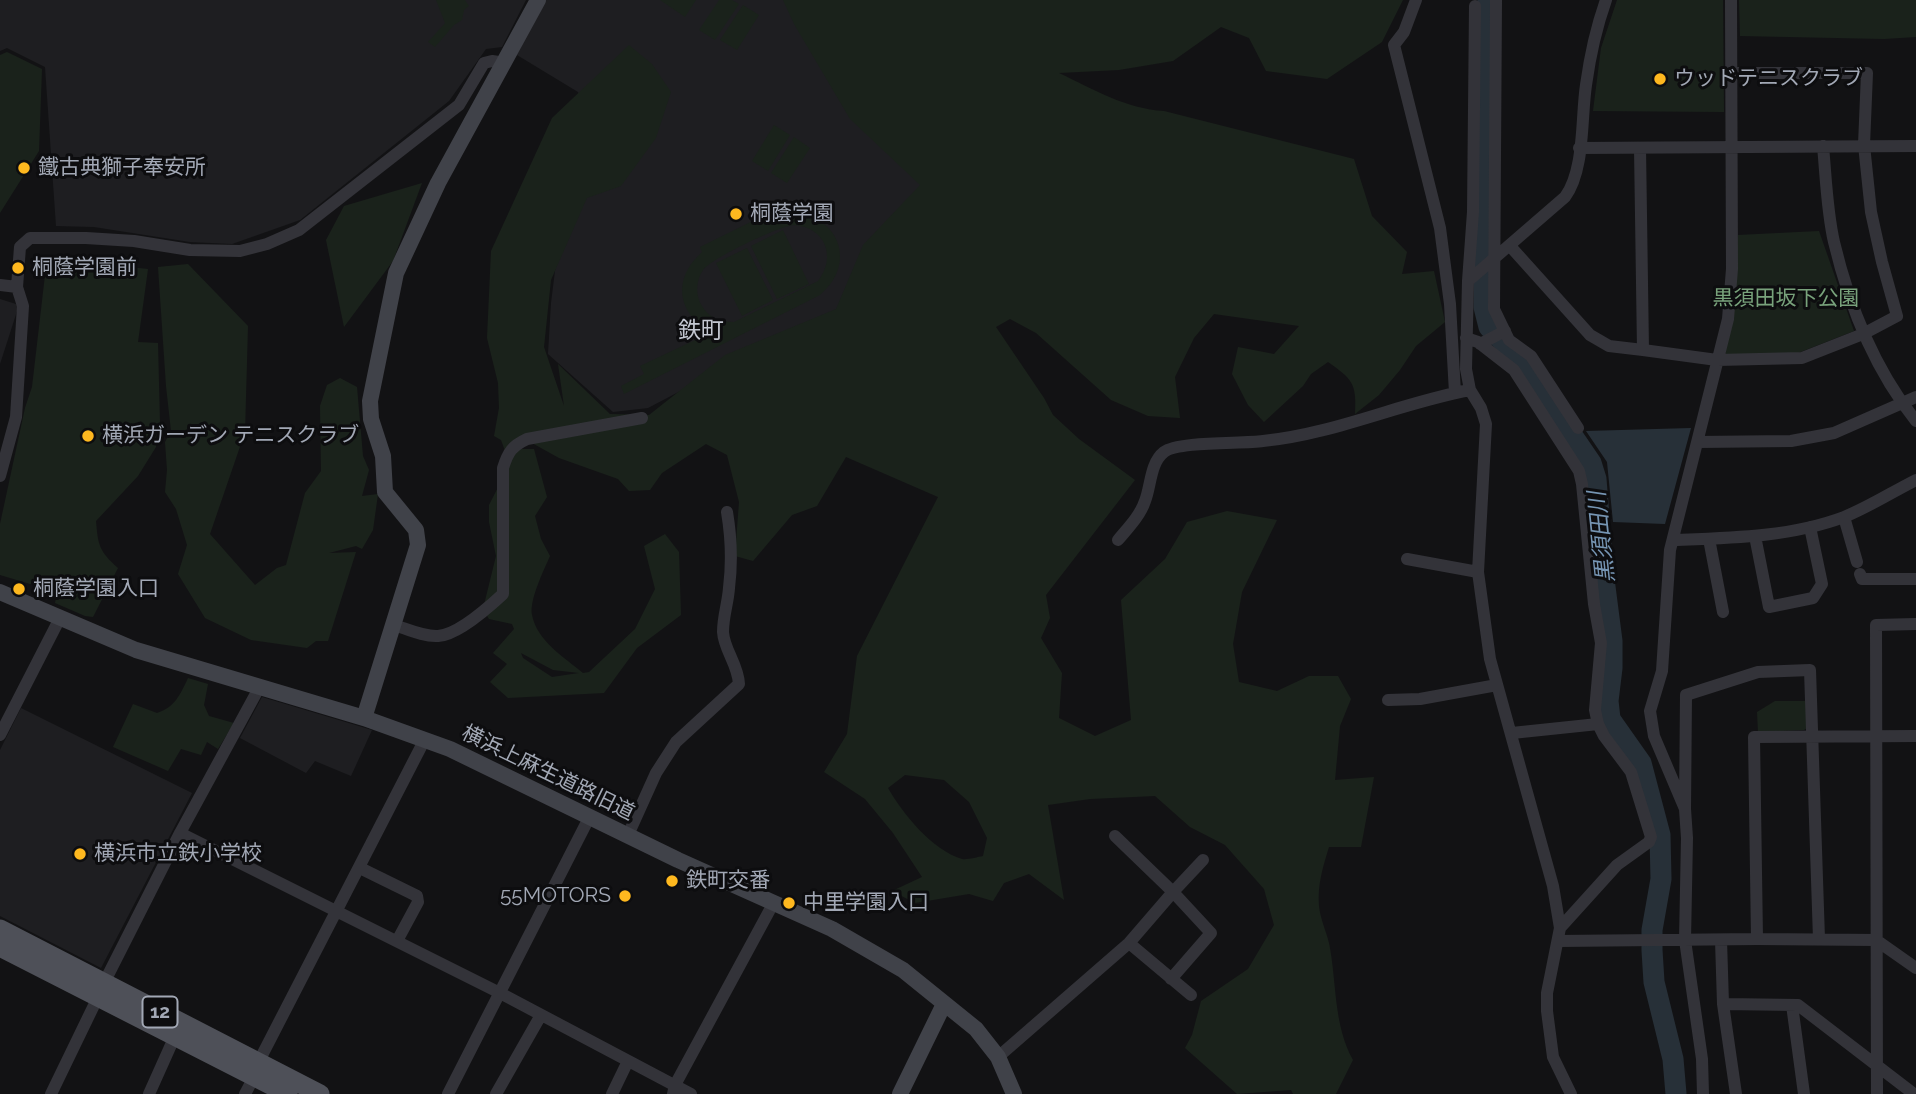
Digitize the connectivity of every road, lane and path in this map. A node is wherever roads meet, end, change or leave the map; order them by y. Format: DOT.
graph roads {
  1 [pos="538,0"];
  2 [pos="1416,0"];
  3 [pos="1496,0"];
  4 [pos="1606,0"];
  5 [pos="1731,0"];
  6 [pos="1475,6"];
  7 [pos="505,63"];
  8 [pos="1731,73"];
  9 [pos="1864,145"];
  10 [pos="1732,146"];
  11 [pos="1823,146"];
  12 [pos="1916,146"];
  13 [pos="1579,148"];
  14 [pos="1640,148"];
  15 [pos="1510,246"];
  16 [pos="1493,260"];
  17 [pos="1471,278"];
  18 [pos="0,285"];
  19 [pos="17,287"];
  20 [pos="1505,331"];
  21 [pos="1863,334"];
  22 [pos="1466,338"];
  23 [pos="1480,344"];
  24 [pos="1643,351"];
  25 [pos="1717,360"];
  26 [pos="1470,390"];
  27 [pos="1455,393"];
  28 [pos="1916,397"];
  29 [pos="1903,404"];
  30 [pos="642,418"];
  31 [pos="1916,421"];
  32 [pos="1578,428"];
  33 [pos="1698,442"];
  34 [pos="0,476"];
  35 [pos="1916,480"];
  36 [pos="727,512"];
  37 [pos="1844,517"];
  38 [pos="1810,527"];
  39 [pos="1755,536"];
  40 [pos="1709,538"];
  41 [pos="1118,540"];
  42 [pos="1673,540"];
  43 [pos="1408,559"];
  44 [pos="1478,572"];
  45 [pos="1916,579"];
  46 [pos="0,592"];
  47 [pos="1723,612"];
  48 [pos="60,618"];
  49 [pos="1916,624"];
  50 [pos="394,625"];
  51 [pos="1497,685"];
  52 [pos="259,688"];
  53 [pos="1388,700"];
  54 [pos="364,718"];
  55 [pos="1598,724"];
  56 [pos="1512,733"];
  57 [pos="0,735"];
  58 [pos="1875,736"];
  59 [pos="1916,736"];
  60 [pos="1813,737"];
  61 [pos="425,739"];
  62 [pos="1685,809"];
  63 [pos="590,816"];
  64 [pos="180,833"];
  65 [pos="628,835"];
  66 [pos="1115,836"];
  67 [pos="1203,860"];
  68 [pos="360,868"];
  69 [pos="1173,892"];
  70 [pos="773,904"];
  71 [pos="338,912"];
  72 [pos="0,929"];
  73 [pos="1559,935"];
  74 [pos="1757,939"];
  75 [pos="1682,940"];
  76 [pos="1721,940"];
  77 [pos="1818,940"];
  78 [pos="1876,940"];
  79 [pos="397,941"];
  80 [pos="1129,943"];
  81 [pos="0,947"];
  82 [pos="1916,968"];
  83 [pos="1171,979"];
  84 [pos="101,990"];
  85 [pos="500,993"];
  86 [pos="1191,995"];
  87 [pos="944,1004"];
  88 [pos="1723,1004"];
  89 [pos="1792,1004"];
  90 [pos="541,1015"];
  91 [pos="175,1036"];
  92 [pos="998,1057"];
  93 [pos="628,1060"];
  94 [pos="1877,1067"];
  95 [pos="252,1078"];
  96 [pos="674,1090"];
  97 [pos="51,1094"];
  98 [pos="149,1094"];
  99 [pos="288,1094"];
  100 [pos="320,1094"];
  101 [pos="448,1094"];
  102 [pos="496,1094"];
  103 [pos="612,1094"];
  104 [pos="691,1094"];
  105 [pos="900,1094"];
  106 [pos="1014,1094"];
  107 [pos="1571,1094"];
  108 [pos="1703,1094"];
  109 [pos="1736,1094"];
  110 [pos="1804,1094"];
  111 [pos="1877,1094"];
  112 [pos="1914,1094"];
  1 -- 7 [label="street"];
  2 -- 27 [label="street"];
  3 -- 16 [label="street"];
  4 -- 13 [label="street"];
  5 -- 8 [label="street"];
  6 -- 17 [label="street"];
  7 -- 19 [label="street"];
  7 -- 50 [label="street"];
  8 -- 9 [label="street"];
  8 -- 10 [label="street"];
  9 -- 11 [label="street"];
  9 -- 12 [label="street"];
  9 -- 21 [label="street"];
  10 -- 11 [label="street"];
  10 -- 14 [label="street"];
  10 -- 25 [label="street"];
  11 -- 21 [label="street"];
  13 -- 14 [label="street"];
  13 -- 15 [label="street"];
  14 -- 24 [label="street"];
  15 -- 16 [label="street"];
  15 -- 24 [label="street"];
  16 -- 17 [label="street"];
  16 -- 20 [label="street"];
  17 -- 22 [label="street"];
  18 -- 19 [label="street"];
  19 -- 34 [label="street"];
  20 -- 23 [label="street"];
  20 -- 32 [label="street"];
  21 -- 25 [label="street"];
  21 -- 29 [label="street"];
  22 -- 23 [label="street"];
  22 -- 26 [label="street"];
  23 -- 55 [label="street"];
  24 -- 25 [label="street"];
  25 -- 33 [label="street"];
  26 -- 27 [label="street"];
  26 -- 44 [label="street"];
  27 -- 41 [label="street"];
  28 -- 29 [label="street"];
  29 -- 31 [label="street"];
  29 -- 33 [label="street"];
  30 -- 50 [label="street"];
  33 -- 42 [label="street"];
  35 -- 37 [label="street"];
  36 -- 65 [label="street"];
  37 -- 38 [label="street"];
  37 -- 45 [label="street"];
  38 -- 39 [label="street"];
  38 -- 39 [label="street"];
  39 -- 40 [label="street"];
  40 -- 42 [label="street"];
  40 -- 47 [label="street"];
  42 -- 62 [label="street"];
  43 -- 44 [label="street"];
  44 -- 51 [label="street"];
  46 -- 48 [label="street, 横浜上麻生道路旧道"];
  48 -- 52 [label="street, 横浜上麻生道路旧道"];
  48 -- 57 [label="street"];
  49 -- 58 [label="street"];
  50 -- 54 [label="street"];
  51 -- 53 [label="street"];
  51 -- 56 [label="street"];
  52 -- 54 [label="street, 横浜上麻生道路旧道"];
  52 -- 64 [label="street"];
  54 -- 61 [label="street, 横浜上麻生道路旧道"];
  55 -- 56 [label="street"];
  55 -- 73 [label="street"];
  56 -- 73 [label="street"];
  58 -- 59 [label="street"];
  58 -- 60 [label="street"];
  58 -- 78 [label="street"];
  60 -- 62 [label="street"];
  60 -- 74 [label="street"];
  60 -- 77 [label="street"];
  61 -- 63 [label="street, 横浜上麻生道路旧道"];
  61 -- 68 [label="street"];
  62 -- 75 [label="street"];
  63 -- 65 [label="street, 横浜上麻生道路旧道"];
  63 -- 85 [label="street"];
  64 -- 71 [label="street"];
  64 -- 84 [label="street"];
  65 -- 70 [label="street, 横浜上麻生道路旧道"];
  66 -- 69 [label="street"];
  67 -- 69 [label="street"];
  68 -- 71 [label="street"];
  68 -- 79 [label="street"];
  69 -- 80 [label="street"];
  69 -- 83 [label="street"];
  70 -- 87 [label="street, 横浜上麻生道路旧道"];
  70 -- 96 [label="street"];
  71 -- 79 [label="street"];
  71 -- 95 [label="street"];
  72 -- 84 [label="main road, 12"];
  73 -- 75 [label="street"];
  73 -- 107 [label="street"];
  74 -- 76 [label="street"];
  74 -- 77 [label="street"];
  75 -- 76 [label="street"];
  75 -- 108 [label="street"];
  76 -- 88 [label="street"];
  77 -- 78 [label="street"];
  78 -- 82 [label="street"];
  78 -- 94 [label="street"];
  79 -- 85 [label="street"];
  80 -- 83 [label="street"];
  80 -- 92 [label="street"];
  81 -- 84 [label="main road, 12"];
  83 -- 86 [label="street"];
  84 -- 91 [label="main road, 12"];
  84 -- 95 [label="main road, 12"];
  84 -- 97 [label="street"];
  85 -- 90 [label="street"];
  85 -- 101 [label="street"];
  87 -- 92 [label="street, 横浜上麻生道路旧道"];
  87 -- 105 [label="street"];
  88 -- 89 [label="street"];
  88 -- 109 [label="street"];
  89 -- 94 [label="street"];
  89 -- 110 [label="street"];
  90 -- 93 [label="street"];
  90 -- 102 [label="street"];
  91 -- 95 [label="main road, 12"];
  91 -- 98 [label="street"];
  92 -- 106 [label="street, 横浜上麻生道路旧道"];
  93 -- 96 [label="street"];
  93 -- 103 [label="street"];
  94 -- 111 [label="street"];
  94 -- 112 [label="street"];
  95 -- 99 [label="main road, 12"];
  95 -- 100 [label="main road, 12"];
  96 -- 104 [label="street"];
}
